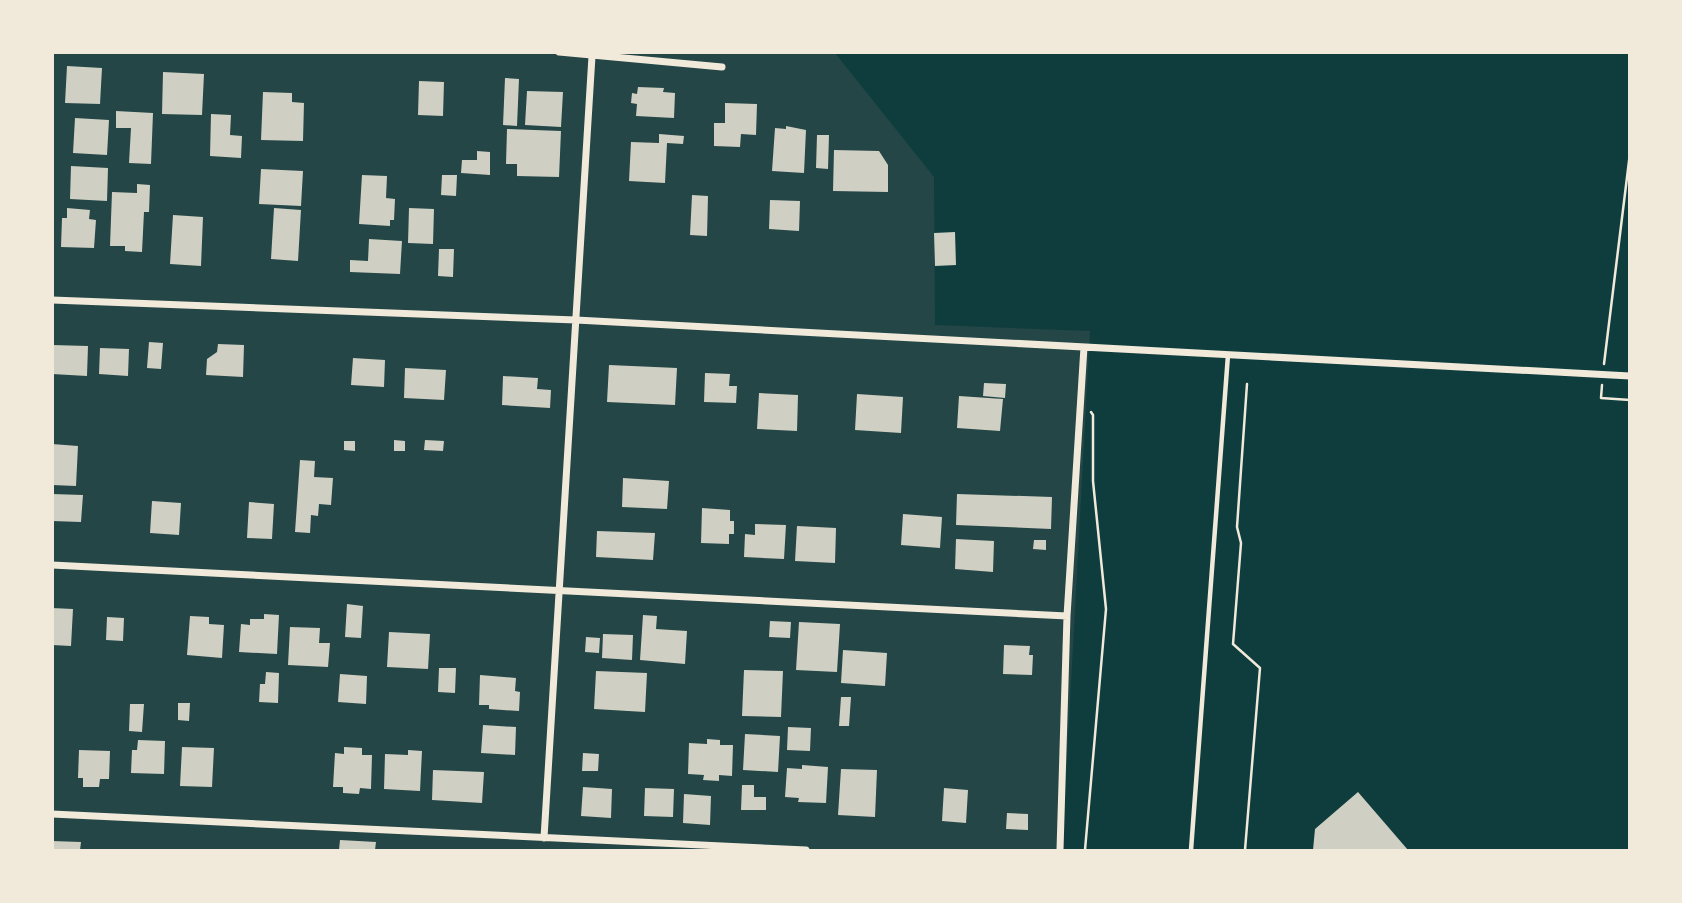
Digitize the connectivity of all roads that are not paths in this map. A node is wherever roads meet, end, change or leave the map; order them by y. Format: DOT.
graph roads {
  1 [pos="559,52"];
  2 [pos="592,56"];
  3 [pos="722,67"];
  4 [pos="52,300"];
  5 [pos="576,320"];
  6 [pos="1084,347"];
  7 [pos="1228,355"];
  8 [pos="1629,376"];
  9 [pos="52,565"];
  10 [pos="561,591"];
  11 [pos="1067,616"];
  12 [pos="52,814"];
  13 [pos="544,838"];
  14 [pos="806,850"];
  15 [pos="1060,850"];
  16 [pos="1191,850"];
  1 -- 2 [label="street"];
  2 -- 3 [label="street"];
  2 -- 5 [label="street"];
  4 -- 5 [label="street"];
  5 -- 6 [label="street"];
  5 -- 10 [label="street"];
  6 -- 7 [label="street"];
  6 -- 11 [label="street"];
  7 -- 8 [label="street"];
  7 -- 16 [label="lane"];
  9 -- 10 [label="street"];
  10 -- 11 [label="street"];
  10 -- 13 [label="street"];
  11 -- 15 [label="street"];
  12 -- 13 [label="street"];
  13 -- 14 [label="street"];
}
